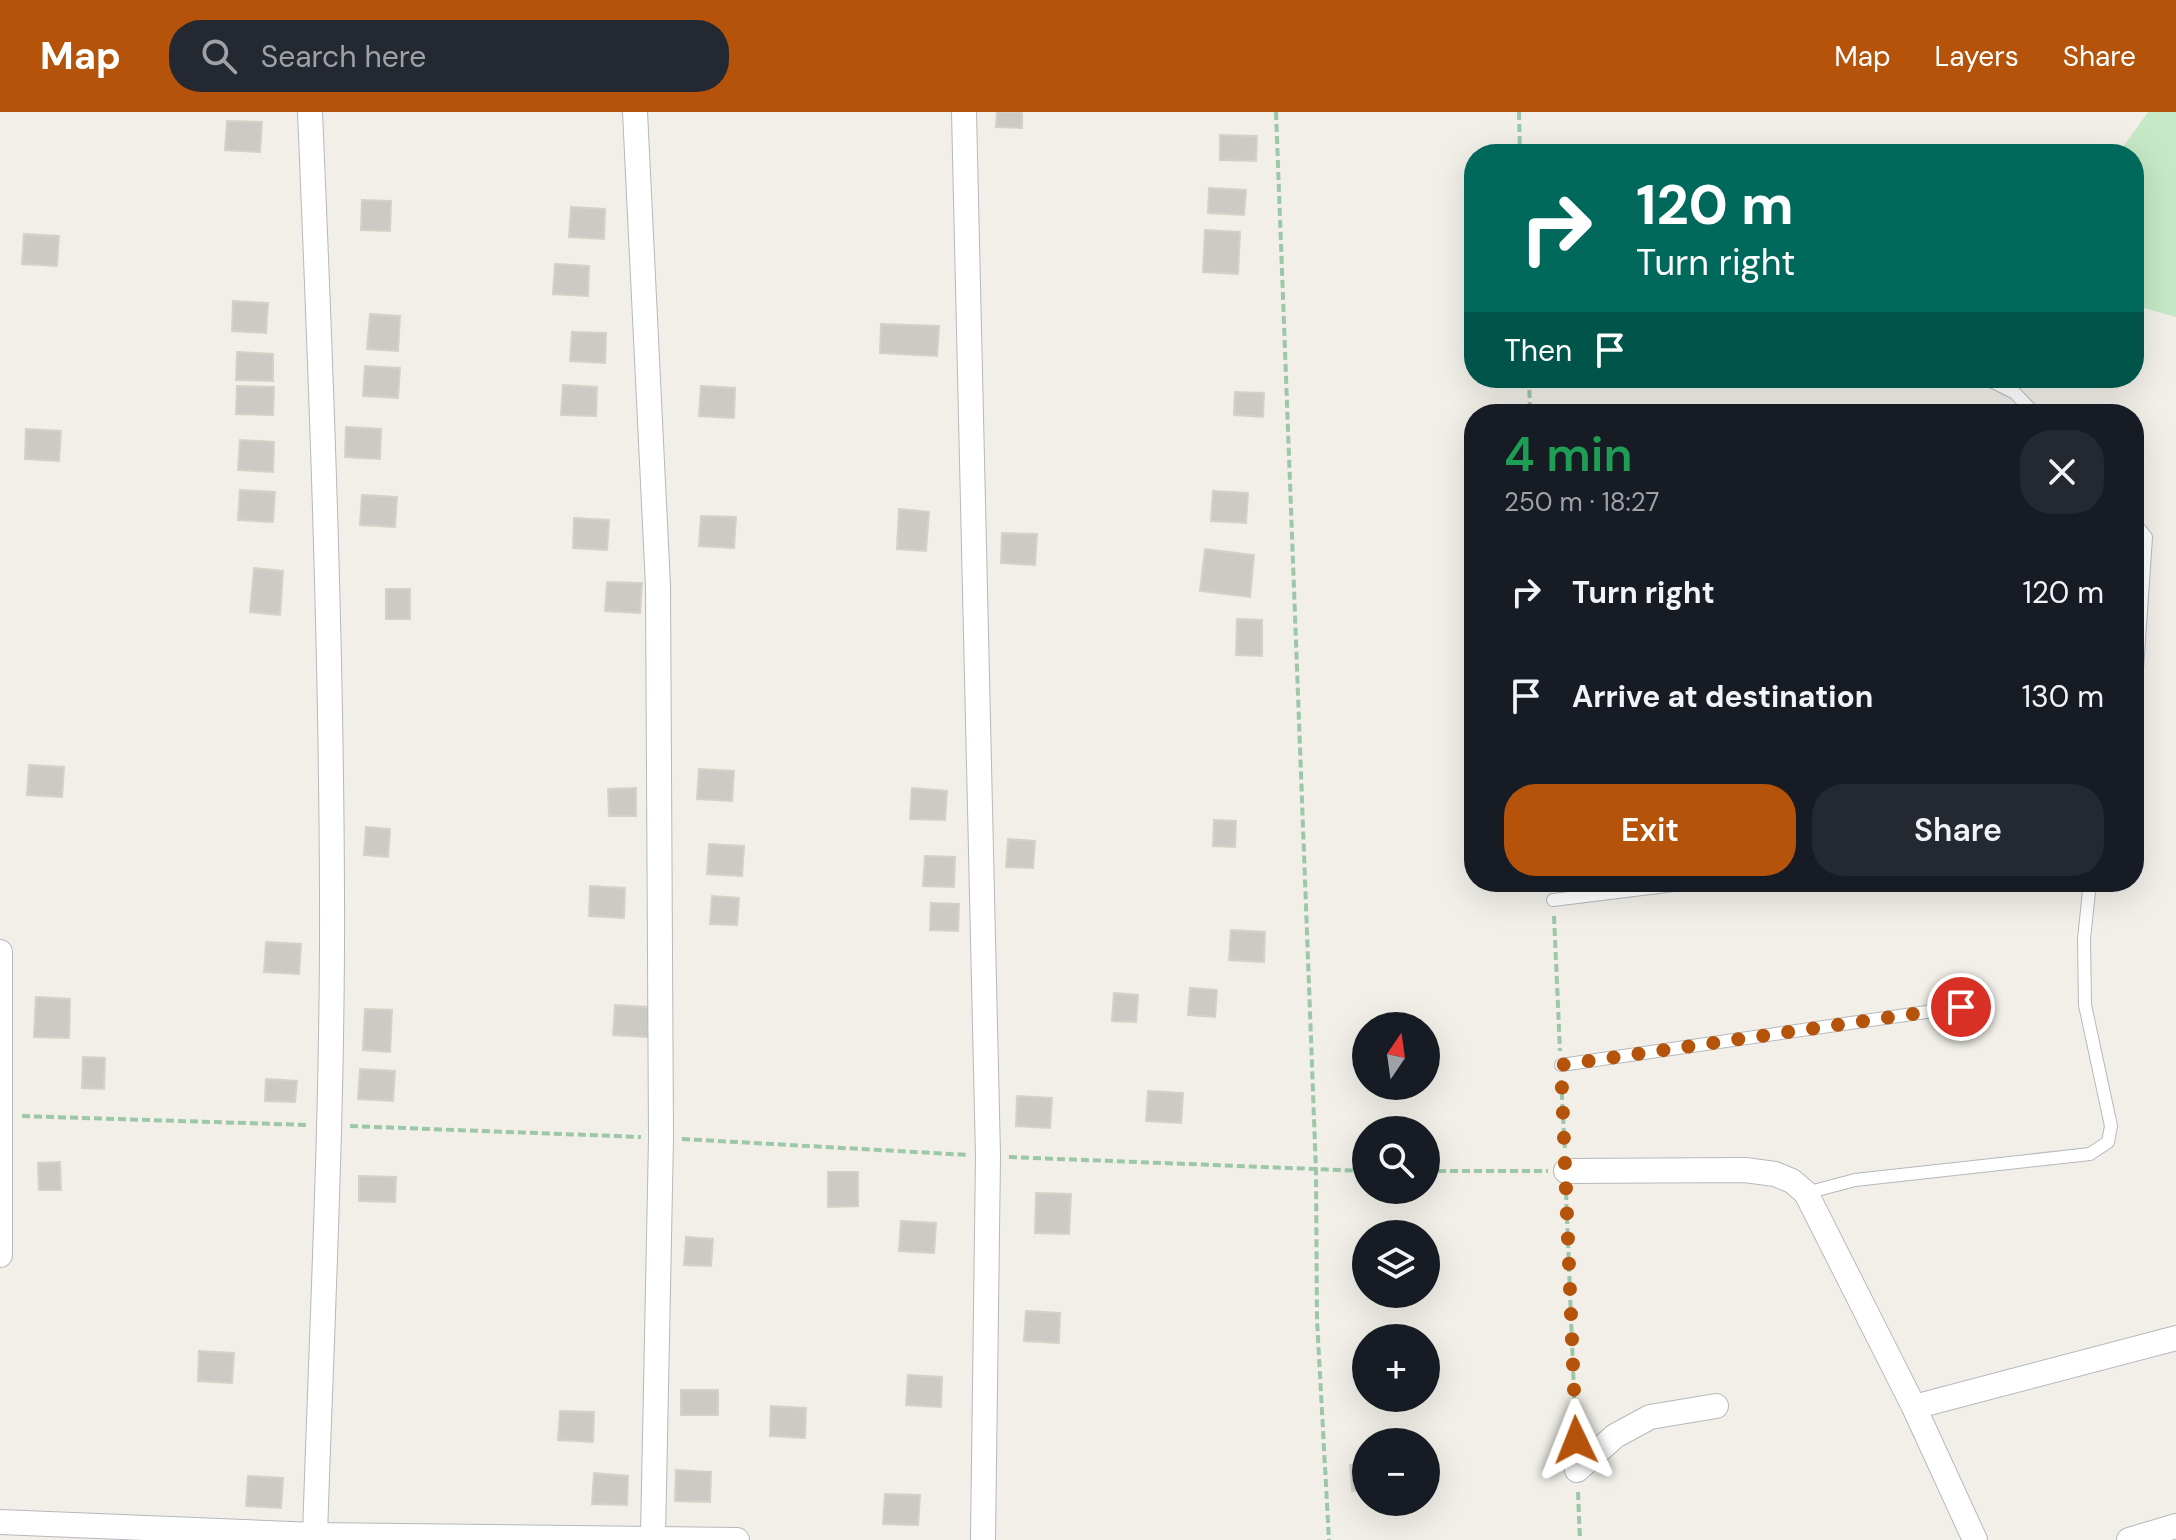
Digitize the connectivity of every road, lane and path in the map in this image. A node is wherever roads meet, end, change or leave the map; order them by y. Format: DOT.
graph roads {
  1 [pos="310,112"];
  2 [pos="635,112"];
  3 [pos="964,112"];
  4 [pos="1276,112"];
  5 [pos="1519,112"];
  6 [pos="1520,144"];
  7 [pos="2005,388"];
  8 [pos="2025,404"];
  9 [pos="2144,534"];
  10 [pos="2144,566"];
  11 [pos="1617,892"];
  12 [pos="2089,892"];
  13 [pos="1553,900"];
  14 [pos="0,952"];
  15 [pos="1961,1007"];
  16 [pos="1561,1065"];
  17 [pos="1440,1171"];
  18 [pos="1566,1171"];
  19 [pos="1806,1193"];
  20 [pos="0,1255"];
  21 [pos="2176,1338"];
  22 [pos="1716,1406"];
  23 [pos="1914,1407"];
  24 [pos="1577,1470"];
  25 [pos="0,1522"];
  26 [pos="2176,1526"];
  27 [pos="183,1535"];
  28 [pos="315,1535"];
  29 [pos="653,1537"];
  30 [pos="462,1538"];
  31 [pos="737,1540"];
  32 [pos="983,1540"];
  33 [pos="1329,1540"];
  34 [pos="1580,1540"];
  35 [pos="1975,1540"];
  36 [pos="2129,1540"];
  1 -- 28 [label="street"];
  2 -- 29 [label="street"];
  3 -- 32 [label="street"];
  4 -- 33 [label="path"];
  5 -- 6 [label="path"];
  7 -- 8 [label="lane"];
  9 -- 10 [label="lane"];
  11 -- 13 [label="lane"];
  12 -- 19 [label="lane"];
  13 -- 16 [label="path"];
  14 -- 20 [label="street"];
  15 -- 16 [label="lane"];
  16 -- 18 [label="path"];
  17 -- 18 [label="path"];
  18 -- 19 [label="street"];
  18 -- 24 [label="path"];
  19 -- 23 [label="street"];
  21 -- 23 [label="street"];
  22 -- 24 [label="street"];
  23 -- 35 [label="street"];
  24 -- 34 [label="path"];
  25 -- 27 [label="street"];
  26 -- 36 [label="street"];
  27 -- 28 [label="street"];
  28 -- 30 [label="street"];
  29 -- 30 [label="street"];
  29 -- 31 [label="street"];
}
